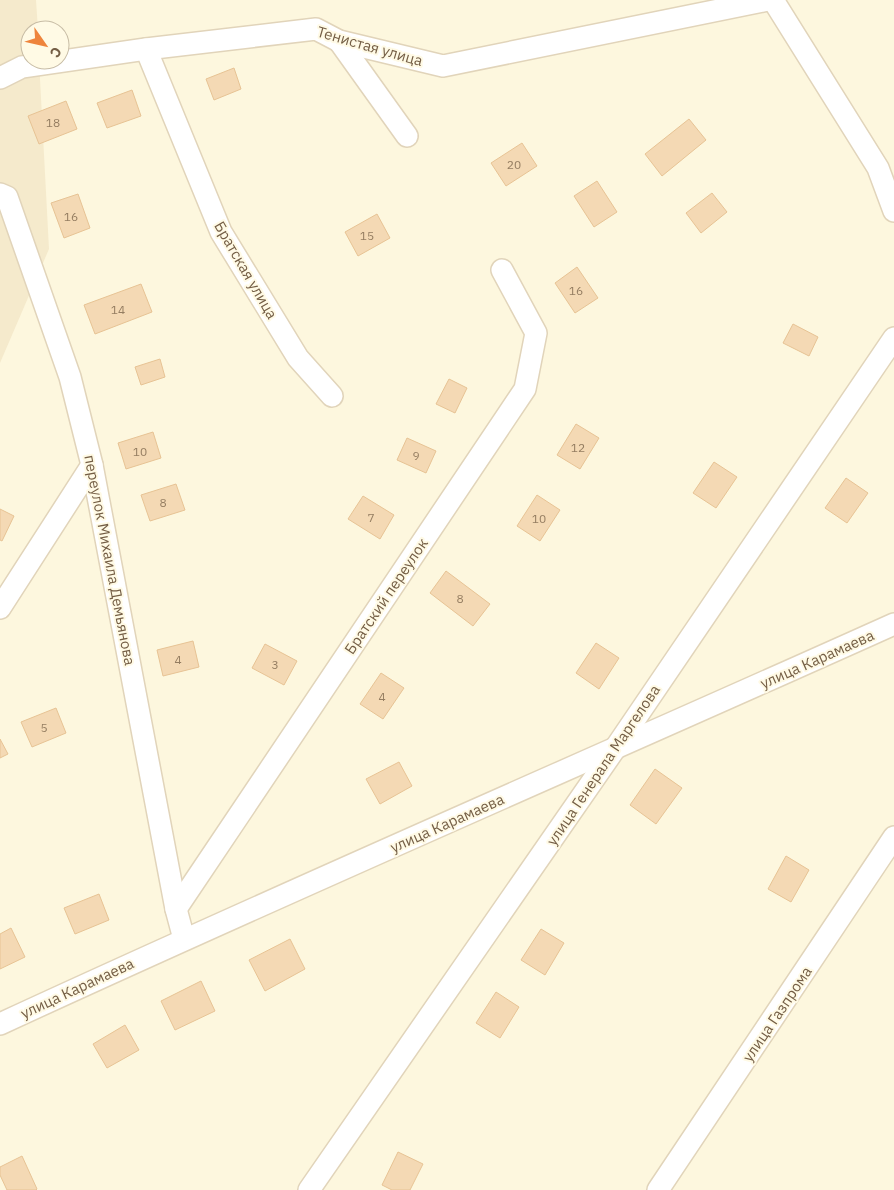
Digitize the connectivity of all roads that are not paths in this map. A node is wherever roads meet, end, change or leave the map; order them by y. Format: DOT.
graph roads {
  1 [pos="768,0"];
  2 [pos="773,0"];
  3 [pos="339,41"];
  4 [pos="146,49"];
  5 [pos="0,78"];
  6 [pos="407,136"];
  7 [pos="0,194"];
  8 [pos="894,211"];
  9 [pos="502,270"];
  10 [pos="894,338"];
  11 [pos="332,396"];
  12 [pos="92,464"];
  13 [pos="0,608"];
  14 [pos="894,624"];
  15 [pos="614,750"];
  16 [pos="894,837"];
  17 [pos="176,909"];
  18 [pos="184,939"];
  19 [pos="0,1024"];
  20 [pos="309,1190"];
  21 [pos="658,1190"];
  1 -- 3 [label="street, Тенистая улица"];
  2 -- 8 [label="street"];
  3 -- 4 [label="street, Тенистая улица"];
  3 -- 6 [label="street"];
  4 -- 5 [label="street, Тенистая улица"];
  4 -- 11 [label="street, Братская улица"];
  7 -- 12 [label="street, переулок Михаила Демьянова"];
  9 -- 17 [label="street, Братский переулок"];
  10 -- 15 [label="street, улица Генерала Маргелова"];
  12 -- 13 [label="street"];
  12 -- 17 [label="street, переулок Михаила Демьянова"];
  14 -- 15 [label="street, улица Карамаева"];
  15 -- 18 [label="street, улица Карамаева"];
  15 -- 20 [label="street, улица Генерала Маргелова"];
  16 -- 21 [label="street, улица Газпрома"];
  17 -- 18 [label="street, переулок Михаила Демьянова"];
  18 -- 19 [label="street, улица Карамаева"];
}
